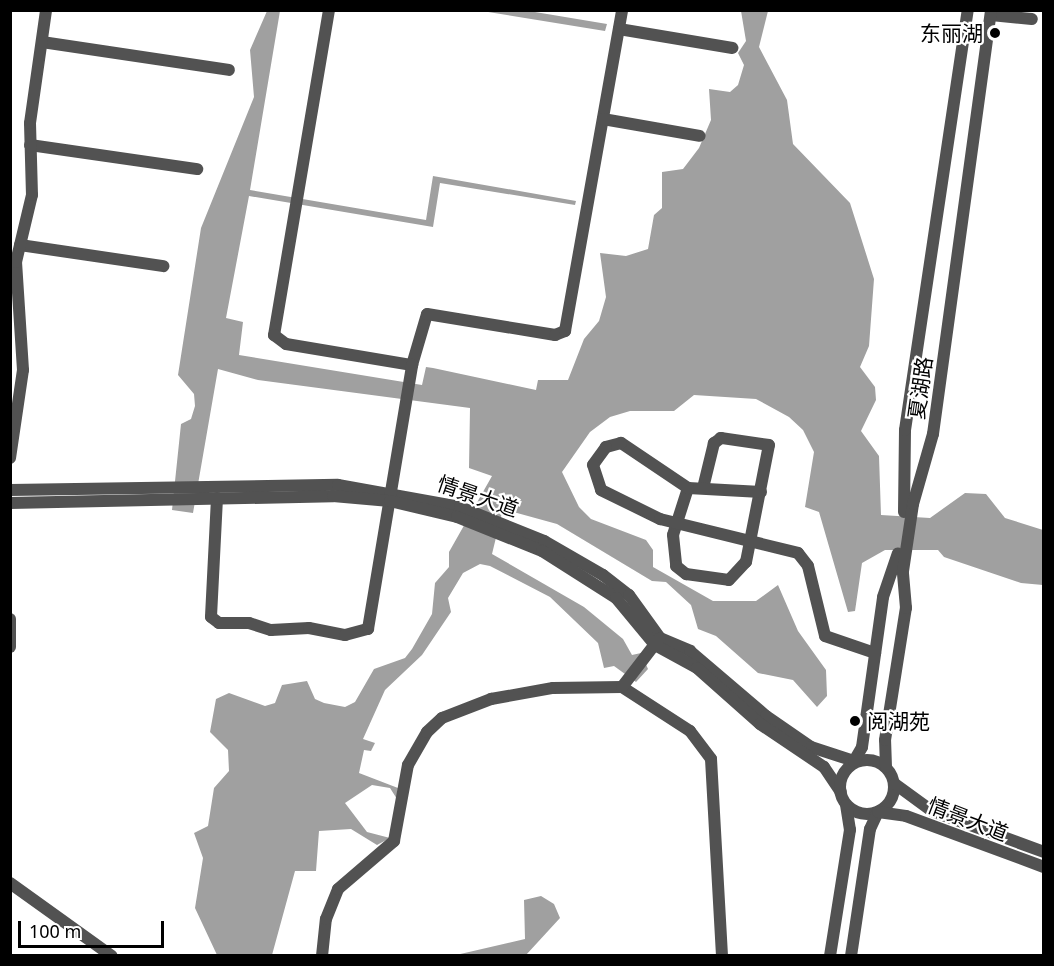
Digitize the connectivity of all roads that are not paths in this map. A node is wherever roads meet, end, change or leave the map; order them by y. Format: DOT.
graph roads {
  1 [pos="46,10"];
  2 [pos="329,10"];
  3 [pos="622,10"];
  4 [pos="968,10"];
  5 [pos="991,13"];
  6 [pos="1032,19"];
  7 [pos="619,28"];
  8 [pos="42,42"];
  9 [pos="732,48"];
  10 [pos="229,70"];
  11 [pos="603,119"];
  12 [pos="700,136"];
  13 [pos="30,145"];
  14 [pos="197,169"];
  15 [pos="20,246"];
  16 [pos="163,266"];
  17 [pos="14,285"];
  18 [pos="411,370"];
  19 [pos="10,458"];
  20 [pos="688,488"];
  21 [pos="703,488"];
  22 [pos="10,490"];
  23 [pos="761,492"];
  24 [pos="96,495"];
  25 [pos="214,495"];
  26 [pos="391,496"];
  27 [pos="10,503"];
  28 [pos="908,511"];
  29 [pos="678,523"];
  30 [pos="751,540"];
  31 [pos="902,554"];
  32 [pos="10,619"];
  33 [pos="654,645"];
  34 [pos="10,647"];
  35 [pos="875,653"];
  36 [pos="625,683"];
  37 [pos="854,761"];
  38 [pos="886,767"];
  39 [pos="895,784"];
  40 [pos="841,792"];
  41 [pos="846,805"];
  42 [pos="878,812"];
  43 [pos="1044,852"];
  44 [pos="1044,867"];
  45 [pos="10,883"];
  46 [pos="112,956"];
  47 [pos="322,956"];
  48 [pos="722,956"];
  49 [pos="830,956"];
  50 [pos="851,956"];
  1 -- 8 [label="street"];
  2 -- 18 [label="street"];
  3 -- 7 [label="street"];
  4 -- 28 [label="street, 夏湖路"];
  5 -- 6 [label="street"];
  5 -- 28 [label="street, 夏湖路"];
  7 -- 9 [label="street"];
  7 -- 11 [label="street"];
  8 -- 10 [label="street"];
  8 -- 13 [label="street"];
  11 -- 12 [label="street"];
  11 -- 18 [label="street"];
  13 -- 14 [label="street"];
  13 -- 15 [label="street"];
  15 -- 16 [label="street"];
  15 -- 17 [label="street"];
  17 -- 19 [label="street"];
  18 -- 26 [label="street"];
  20 -- 21 [label="street"];
  20 -- 29 [label="street"];
  20 -- 29 [label="street"];
  21 -- 23 [label="street"];
  21 -- 23 [label="street"];
  22 -- 24 [label="street, 情景大道"];
  23 -- 30 [label="street"];
  24 -- 25 [label="street, 情景大道"];
  24 -- 27 [label="street, 情景大道"];
  25 -- 26 [label="street, 情景大道"];
  25 -- 26 [label="street"];
  26 -- 33 [label="street, 情景大道"];
  28 -- 31 [label="street, 夏湖路"];
  29 -- 30 [label="street"];
  29 -- 30 [label="street"];
  30 -- 35 [label="street"];
  31 -- 35 [label="street, 夏湖路"];
  31 -- 38 [label="street, 夏湖路"];
  32 -- 34 [label="street"];
  33 -- 36 [label="street"];
  33 -- 37 [label="street, 情景大道"];
  33 -- 40 [label="street, 情景大道"];
  35 -- 37 [label="street, 夏湖路"];
  36 -- 47 [label="street"];
  36 -- 48 [label="street"];
  37 -- 38 [label="street"];
  37 -- 40 [label="street"];
  38 -- 39 [label="street"];
  39 -- 42 [label="street"];
  39 -- 43 [label="street, 情景大道"];
  40 -- 41 [label="street"];
  41 -- 42 [label="street"];
  41 -- 49 [label="street"];
  42 -- 44 [label="street, 情景大道"];
  42 -- 50 [label="street"];
  45 -- 46 [label="street"];
}
